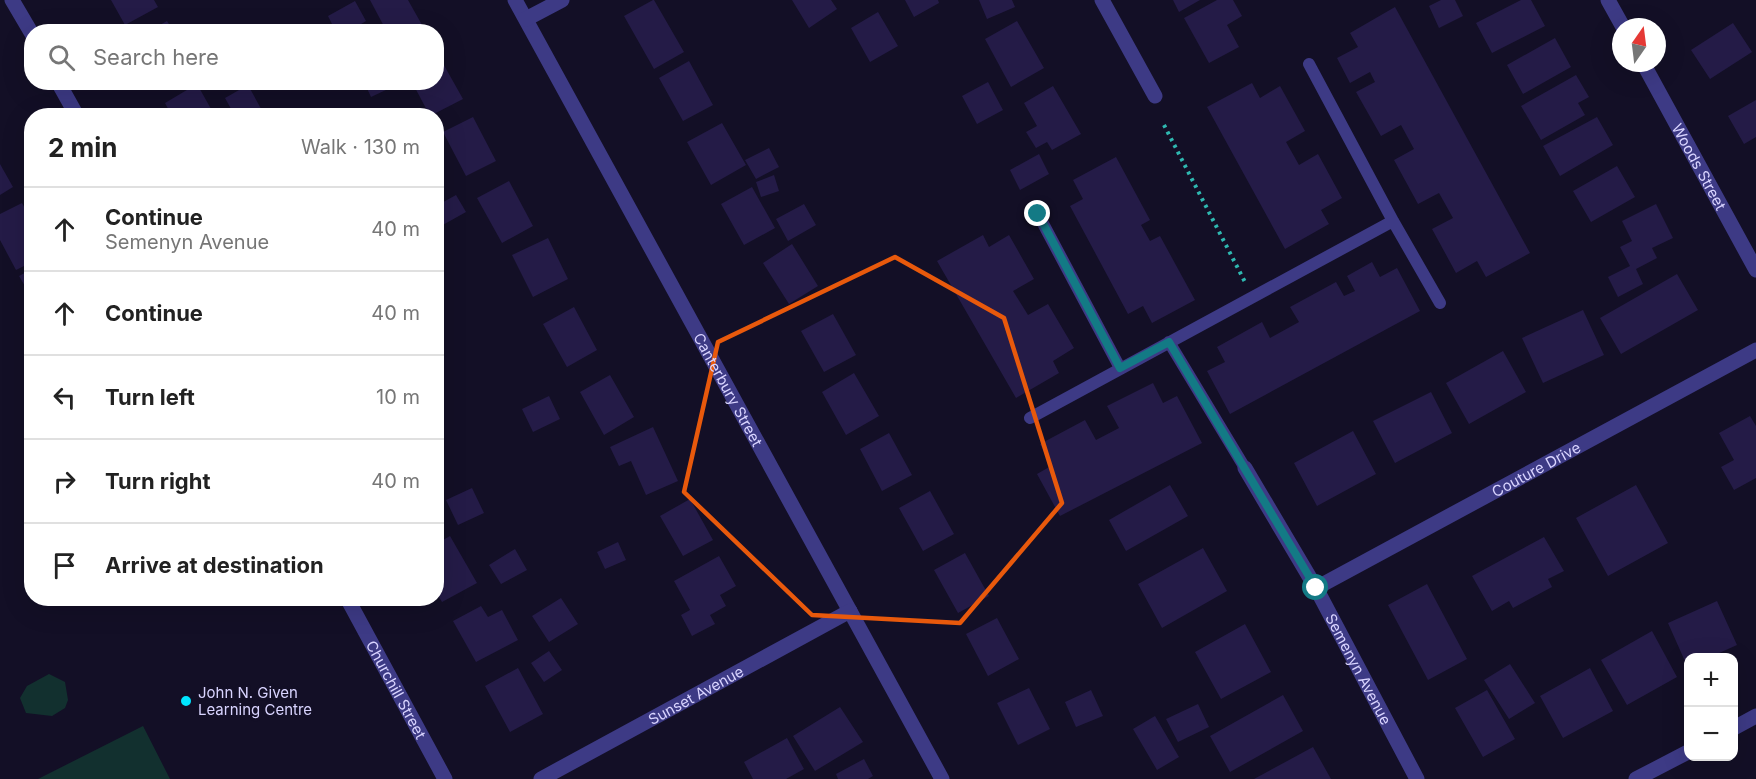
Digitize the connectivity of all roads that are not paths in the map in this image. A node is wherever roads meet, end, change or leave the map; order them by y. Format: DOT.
graph roads {
  1 [pos="12,0"];
  2 [pos="515,0"];
  3 [pos="562,0"];
  4 [pos="1102,0"];
  5 [pos="1608,0"];
  6 [pos="1618,18"];
  7 [pos="526,19"];
  8 [pos="26,24"];
  9 [pos="1309,64"];
  10 [pos="1648,72"];
  11 [pos="62,90"];
  12 [pos="1155,96"];
  13 [pos="73,108"];
  14 [pos="1038,214"];
  15 [pos="1393,221"];
  16 [pos="1756,270"];
  17 [pos="1440,303"];
  18 [pos="1169,342"];
  19 [pos="1756,350"];
  20 [pos="1120,368"];
  21 [pos="1029,418"];
  22 [pos="1245,468"];
  23 [pos="1316,588"];
  24 [pos="350,606"];
  25 [pos="850,611"];
  26 [pos="1756,716"];
  27 [pos="1738,726"];
  28 [pos="1684,755"];
  29 [pos="445,779"];
  30 [pos="541,779"];
  31 [pos="942,779"];
  32 [pos="1418,779"];
  33 [pos="1636,779"];
  1 -- 8 [label="street"];
  2 -- 7 [label="street, Canterbury Street"];
  3 -- 7 [label="street"];
  4 -- 12 [label="street"];
  5 -- 6 [label="street"];
  7 -- 25 [label="street, Canterbury Street"];
  9 -- 15 [label="lane"];
  10 -- 16 [label="street, Woods Street"];
  11 -- 13 [label="street"];
  14 -- 20 [label="lane"];
  15 -- 17 [label="lane"];
  15 -- 18 [label="lane"];
  18 -- 20 [label="lane"];
  18 -- 22 [label="lane"];
  19 -- 23 [label="street, Couture Drive"];
  20 -- 21 [label="lane"];
  22 -- 23 [label="street, Semenyn Avenue"];
  23 -- 32 [label="street, Semenyn Avenue"];
  24 -- 29 [label="street, Churchill Street"];
  25 -- 30 [label="street, Sunset Avenue"];
  25 -- 31 [label="street, Canterbury Street"];
  26 -- 27 [label="street"];
  28 -- 33 [label="street"];
}
